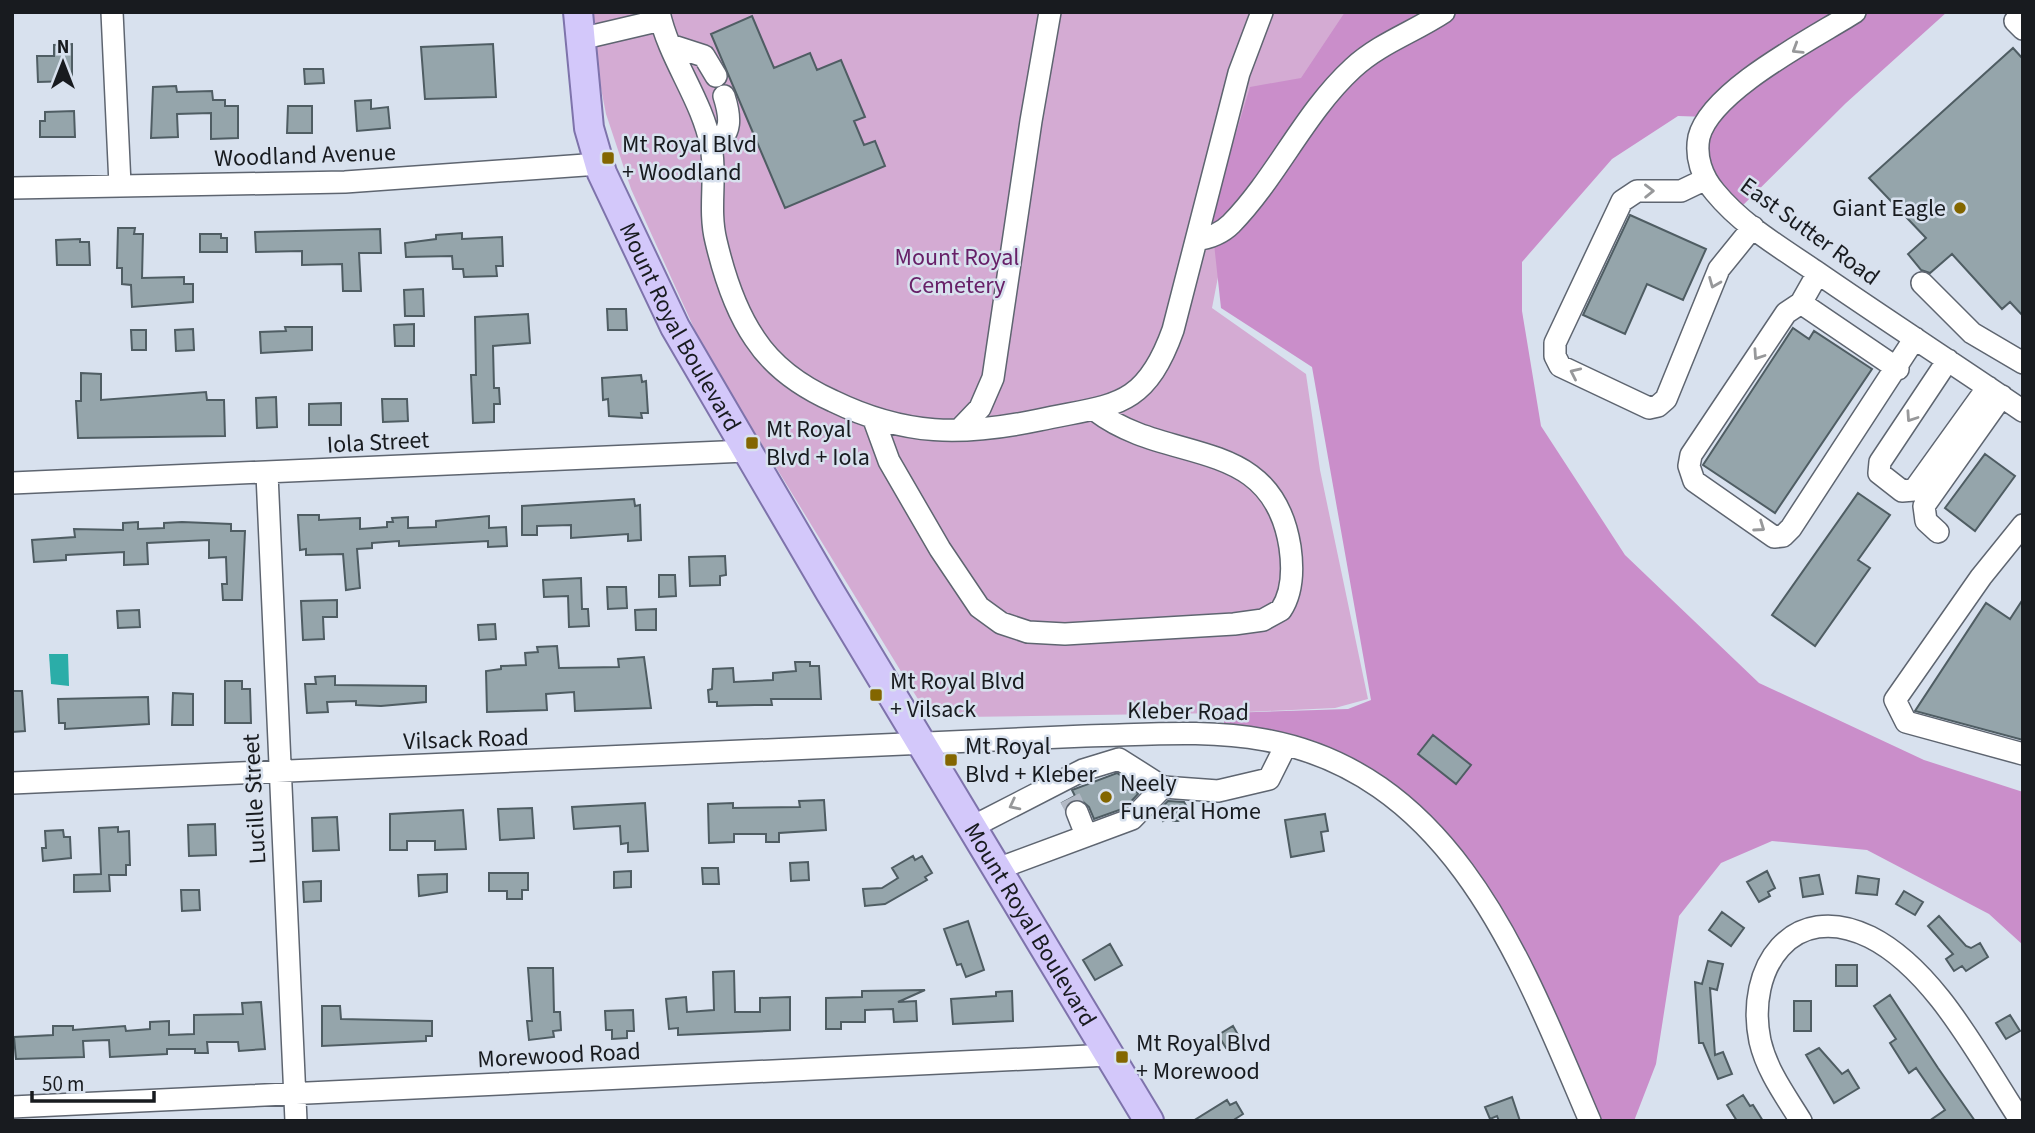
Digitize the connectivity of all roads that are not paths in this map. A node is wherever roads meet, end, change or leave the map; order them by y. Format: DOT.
graph roads {
  1 [pos="112,12"];
  2 [pos="1050,12"];
  3 [pos="1262,12"];
  4 [pos="1444,12"];
  5 [pos="1855,12"];
  6 [pos="660,16"];
  7 [pos="579,26"];
  8 [pos="670,45"];
  9 [pos="711,144"];
  10 [pos="599,164"];
  11 [pos="1706,179"];
  12 [pos="120,185"];
  13 [pos="12,188"];
  14 [pos="1752,227"];
  15 [pos="1198,239"];
  16 [pos="1818,273"];
  17 [pos="1922,283"];
  18 [pos="1801,303"];
  19 [pos="1915,338"];
  20 [pos="1948,360"];
  21 [pos="2023,363"];
  22 [pos="1898,369"];
  23 [pos="1995,392"];
  24 [pos="1096,411"];
  25 [pos="2023,411"];
  26 [pos="874,420"];
  27 [pos="959,430"];
  28 [pos="746,451"];
  29 [pos="267,474"];
  30 [pos="12,483"];
  31 [pos="2023,525"];
  32 [pos="1938,532"];
  33 [pos="922,745"];
  34 [pos="1286,745"];
  35 [pos="2023,754"];
  36 [pos="279,774"];
  37 [pos="12,783"];
  38 [pos="1163,787"];
  39 [pos="1069,797"];
  40 [pos="971,827"];
  41 [pos="1086,835"];
  42 [pos="997,869"];
  43 [pos="1109,1055"];
  44 [pos="295,1094"];
  45 [pos="12,1107"];
  46 [pos="296,1121"];
  47 [pos="1149,1121"];
  48 [pos="1590,1121"];
  49 [pos="1801,1121"];
  50 [pos="2021,1121"];
  1 -- 12 [label="street"];
  2 -- 27 [label="street"];
  3 -- 15 [label="street"];
  4 -- 15 [label="street"];
  5 -- 11 [label="street, East Sutter Road, one-way"];
  6 -- 7 [label="street"];
  6 -- 8 [label="street"];
  7 -- 10 [label="main road, Mount Royal Boulevard"];
  8 -- 9 [label="street"];
  8 -- 9 [label="street"];
  9 -- 26 [label="street"];
  10 -- 12 [label="street, Woodland Avenue"];
  10 -- 28 [label="main road, Mount Royal Boulevard"];
  11 -- 14 [label="street, East Sutter Road"];
  14 -- 11 [label="street, one-way"];
  12 -- 13 [label="street, Woodland Avenue"];
  14 -- 16 [label="street, East Sutter Road"];
  15 -- 24 [label="street"];
  16 -- 18 [label="street"];
  16 -- 19 [label="street, East Sutter Road"];
  17 -- 21 [label="street"];
  18 -- 22 [label="street"];
  18 -- 22 [label="street, one-way"];
  19 -- 20 [label="street, East Sutter Road"];
  19 -- 22 [label="street"];
  20 -- 23 [label="street, East Sutter Road"];
  20 -- 23 [label="street, one-way"];
  23 -- 25 [label="street, East Sutter Road"];
  23 -- 32 [label="street"];
  24 -- 26 [label="street"];
  24 -- 27 [label="street"];
  26 -- 27 [label="street"];
  28 -- 29 [label="street, Iola Street"];
  28 -- 33 [label="main road, Mount Royal Boulevard"];
  29 -- 30 [label="street, Iola Street"];
  29 -- 36 [label="street, Lucille Street"];
  31 -- 35 [label="street"];
  33 -- 34 [label="street, Kleber Road"];
  33 -- 36 [label="street, Vilsack Road"];
  33 -- 40 [label="main road, Mount Royal Boulevard"];
  34 -- 38 [label="street"];
  34 -- 48 [label="street, Kleber Road"];
  36 -- 37 [label="street, Vilsack Road"];
  36 -- 44 [label="street, Lucille Street"];
  38 -- 39 [label="street"];
  38 -- 41 [label="street"];
  39 -- 40 [label="street, one-way"];
  39 -- 41 [label="street"];
  40 -- 42 [label="main road, Mount Royal Boulevard"];
  41 -- 42 [label="street"];
  42 -- 43 [label="main road, Mount Royal Boulevard"];
  43 -- 44 [label="street, Morewood Road"];
  43 -- 47 [label="main road, Mount Royal Boulevard"];
  44 -- 45 [label="street, Morewood Road"];
  44 -- 46 [label="street, Lucille Street"];
  49 -- 50 [label="street"];
}
